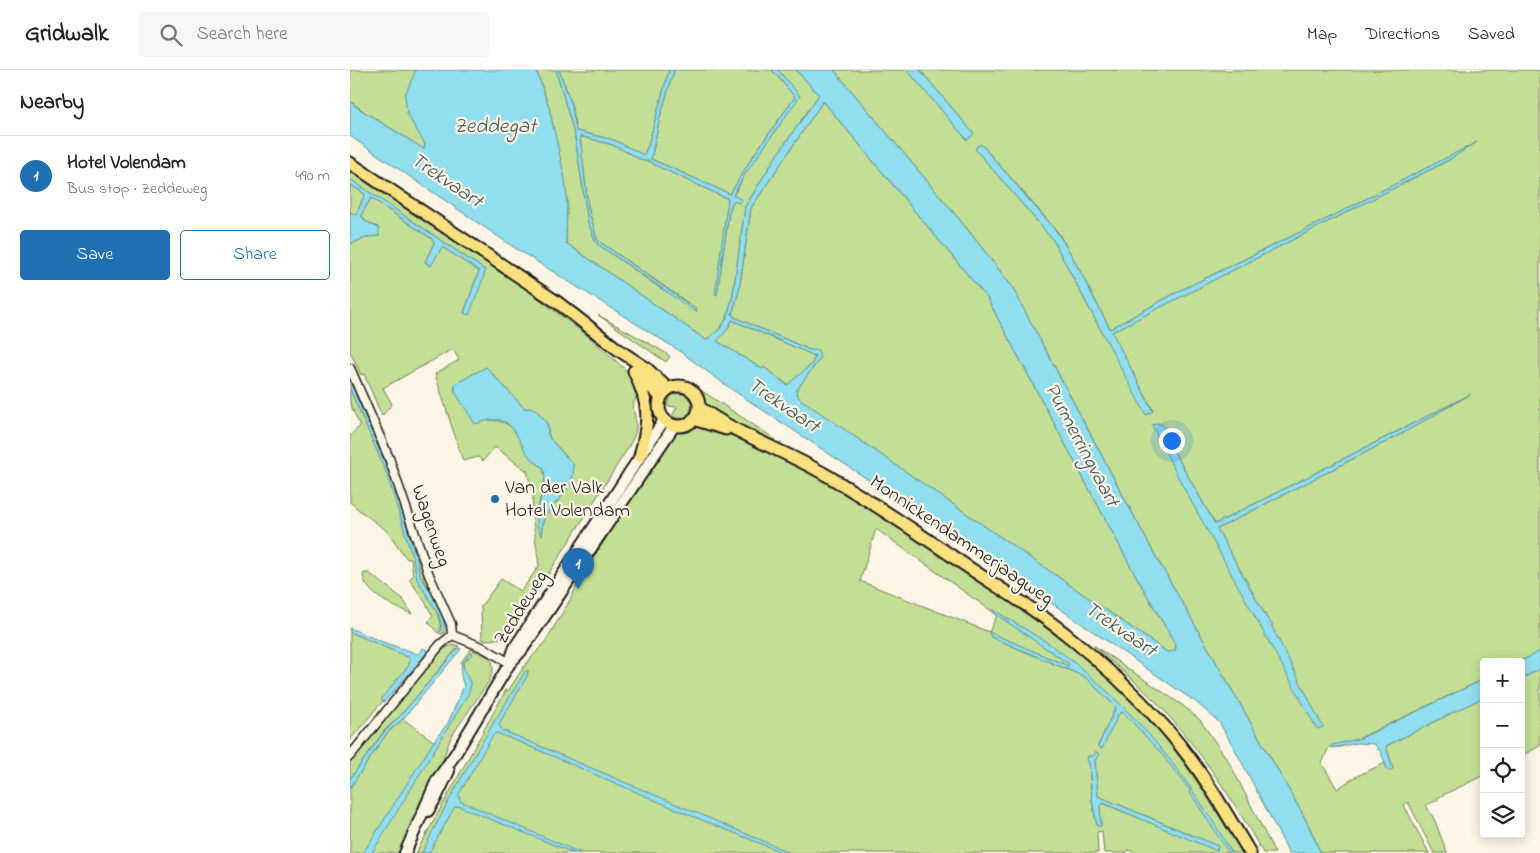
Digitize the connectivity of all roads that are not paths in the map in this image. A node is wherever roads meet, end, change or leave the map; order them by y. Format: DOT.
graph roads {
  1 [pos="350,163"];
  2 [pos="620,352"];
  3 [pos="350,368"];
  4 [pos="634,371"];
  5 [pos="664,393"];
  6 [pos="699,407"];
  7 [pos="693,419"];
  8 [pos="669,423"];
  9 [pos="737,431"];
  10 [pos="640,456"];
  11 [pos="452,635"];
  12 [pos="510,663"];
  13 [pos="350,756"];
  14 [pos="405,853"];
  15 [pos="1250,853"];
  1 -- 2 [label="main road"];
  2 -- 4 [label="main road"];
  2 -- 5 [label="main road"];
  3 -- 11 [label="street, Wagenweg"];
  4 -- 5 [label="main road"];
  4 -- 10 [label="main road"];
  5 -- 6 [label="main road"];
  5 -- 8 [label="main road"];
  6 -- 7 [label="main road"];
  6 -- 9 [label="main road, Monnickendammerjaagweg"];
  7 -- 8 [label="main road"];
  7 -- 9 [label="main road, Monnickendammerjaagweg"];
  8 -- 10 [label="main road, Zeddeweg"];
  8 -- 12 [label="main road, Zeddeweg"];
  9 -- 15 [label="main road, Monnickendammerjaagweg"];
  10 -- 12 [label="main road, Zeddeweg"];
  11 -- 12 [label="street"];
  11 -- 13 [label="street"];
  12 -- 14 [label="main road, Zeddeweg"];
}
